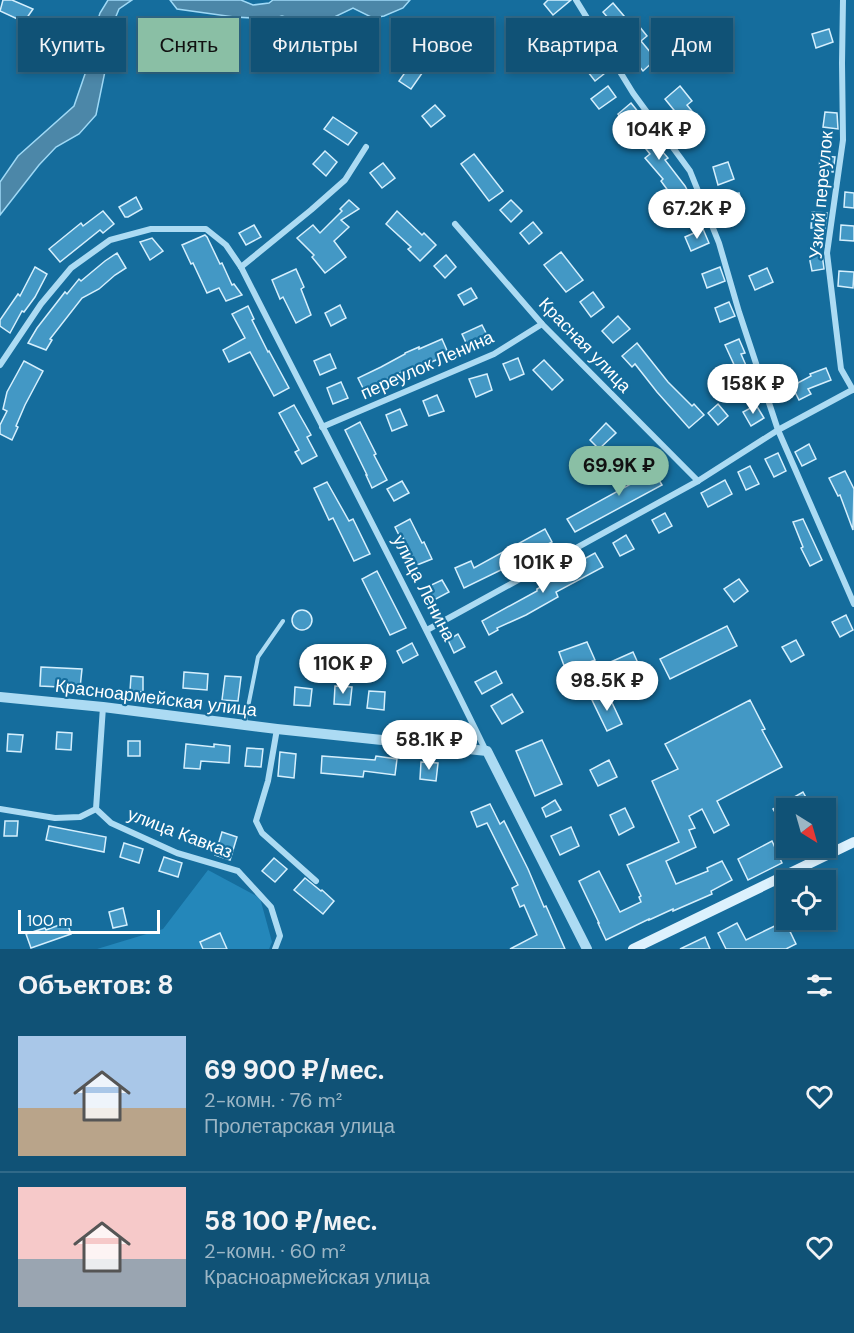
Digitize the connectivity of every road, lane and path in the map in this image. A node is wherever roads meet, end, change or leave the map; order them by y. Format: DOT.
graph roads {
  1 [pos="576,0"];
  2 [pos="843,0"];
  3 [pos="366,147"];
  4 [pos="455,224"];
  5 [pos="241,267"];
  6 [pos="542,324"];
  7 [pos="0,365"];
  8 [pos="853,390"];
  9 [pos="322,427"];
  10 [pos="778,430"];
  11 [pos="698,481"];
  12 [pos="854,604"];
  13 [pos="283,621"];
  14 [pos="427,630"];
  15 [pos="0,697"];
  16 [pos="103,707"];
  17 [pos="244,724"];
  18 [pos="277,729"];
  19 [pos="487,751"];
  20 [pos="0,809"];
  21 [pos="96,809"];
  22 [pos="854,842"];
  23 [pos="316,881"];
  24 [pos="275,949"];
  25 [pos="587,949"];
  26 [pos="633,949"];
  1 -- 10 [label="street"];
  2 -- 8 [label="street, Узкий переулок"];
  3 -- 5 [label="street"];
  4 -- 6 [label="street, Красная улица"];
  5 -- 7 [label="street, улица Ленина"];
  5 -- 9 [label="street, улица Ленина"];
  6 -- 9 [label="street, переулок Ленина"];
  6 -- 11 [label="street, Красная улица"];
  8 -- 10 [label="street"];
  9 -- 14 [label="street, улица Ленина"];
  10 -- 11 [label="street"];
  10 -- 12 [label="street"];
  11 -- 14 [label="street"];
  13 -- 17 [label="lane"];
  14 -- 19 [label="street, улица Ленина"];
  15 -- 16 [label="street, Красноармейская улица"];
  16 -- 17 [label="street, Красноармейская улица"];
  16 -- 21 [label="street"];
  17 -- 18 [label="street, Красноармейская улица"];
  18 -- 19 [label="street, Красноармейская улица"];
  18 -- 23 [label="street"];
  19 -- 25 [label="street, улица Ленина"];
  20 -- 21 [label="street"];
  21 -- 24 [label="street, улица Кавказ"];
  22 -- 26 [label="main road"];
}
